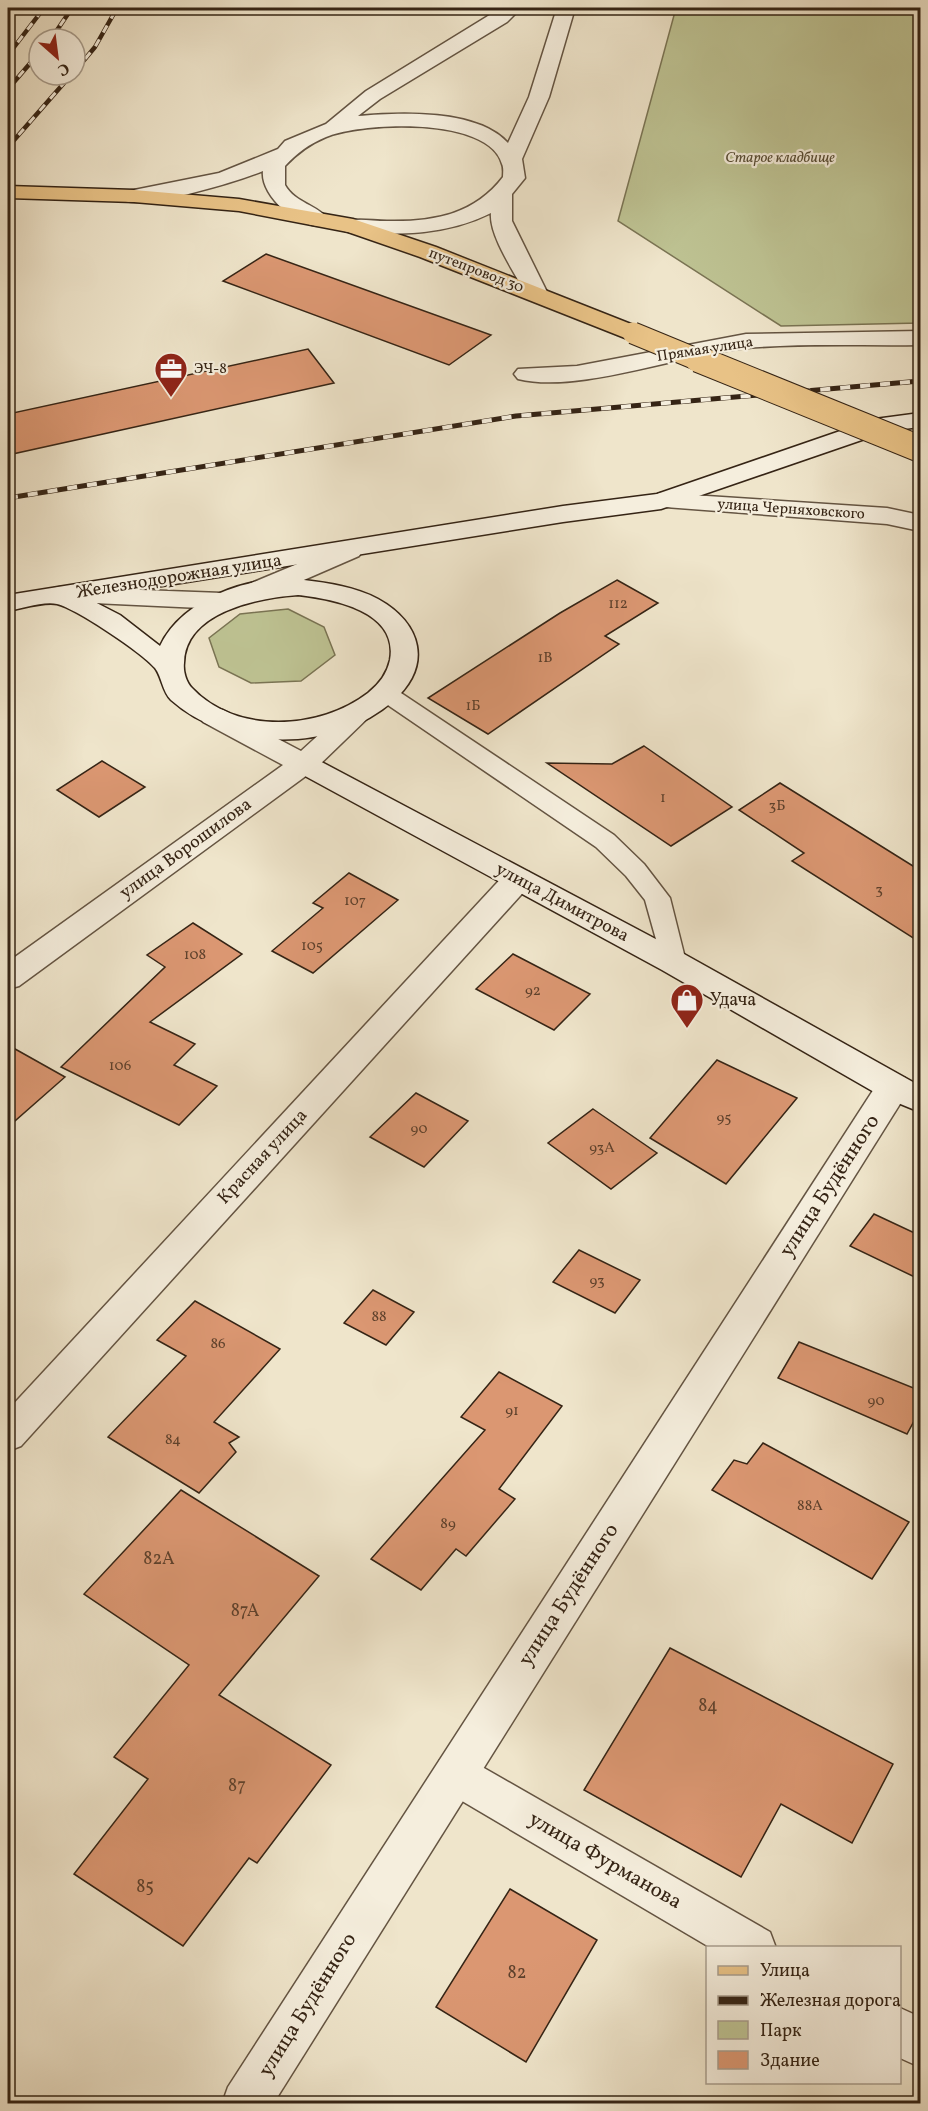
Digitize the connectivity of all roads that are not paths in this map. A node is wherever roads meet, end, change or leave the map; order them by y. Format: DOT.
graph roads {
  1 [pos="512,8"];
  2 [pos="566,8"];
  3 [pos="331,127"];
  4 [pos="280,155"];
  5 [pos="512,159"];
  6 [pos="8,192"];
  7 [pos="134,196"];
  8 [pos="503,196"];
  9 [pos="318,220"];
  10 [pos="353,226"];
  11 [pos="537,294"];
  12 [pos="921,338"];
  13 [pos="526,374"];
  14 [pos="921,420"];
  15 [pos="921,449"];
  16 [pos="661,501"];
  17 [pos="921,523"];
  18 [pos="350,550"];
  19 [pos="258,590"];
  20 [pos="60,595"];
  21 [pos="222,602"];
  22 [pos="8,603"];
  23 [pos="169,666"];
  24 [pos="387,694"];
  25 [pos="201,711"];
  26 [pos="358,714"];
  27 [pos="304,764"];
  28 [pos="518,879"];
  29 [pos="673,962"];
  30 [pos="8,978"];
  31 [pos="907,1094"];
  32 [pos="8,1435"];
  33 [pos="455,1774"];
  34 [pos="752,1946"];
  35 [pos="901,2032"];
  36 [pos="921,2044"];
  37 [pos="246,2103"];
  1 -- 3 [label="street"];
  2 -- 5 [label="street"];
  3 -- 4 [label="street"];
  3 -- 5 [label="street"];
  4 -- 7 [label="street"];
  4 -- 9 [label="street"];
  5 -- 8 [label="street"];
  6 -- 7 [label="main road, путепровод 30"];
  7 -- 9 [label="main road, путепровод 30"];
  8 -- 10 [label="street"];
  8 -- 11 [label="street"];
  9 -- 10 [label="main road, путепровод 30"];
  10 -- 11 [label="main road, путепровод 30"];
  11 -- 15 [label="main road, путепровод 30, bridge"];
  12 -- 13 [label="street, Прямая улица"];
  14 -- 16 [label="street"];
  16 -- 17 [label="street, улица Черняховского"];
  16 -- 18 [label="street"];
  18 -- 19 [label="street"];
  18 -- 20 [label="street, Железнодорожная улица"];
  19 -- 21 [label="street"];
  19 -- 24 [label="street"];
  20 -- 21 [label="street"];
  20 -- 22 [label="street, Железнодорожная улица"];
  20 -- 23 [label="street"];
  21 -- 23 [label="street"];
  23 -- 25 [label="street"];
  24 -- 26 [label="street"];
  24 -- 29 [label="lane"];
  25 -- 26 [label="street"];
  25 -- 27 [label="street, улица Димитрова"];
  26 -- 27 [label="street, улица Ворошилова"];
  27 -- 28 [label="street, улица Димитрова"];
  27 -- 30 [label="street, улица Ворошилова"];
  28 -- 29 [label="street, улица Димитрова"];
  28 -- 32 [label="street, Красная улица"];
  29 -- 31 [label="street, улица Димитрова"];
  31 -- 33 [label="street, улица Будённого"];
  33 -- 34 [label="street, улица Фурманова"];
  33 -- 37 [label="street, улица Будённого"];
  35 -- 36 [label="street"];
}
